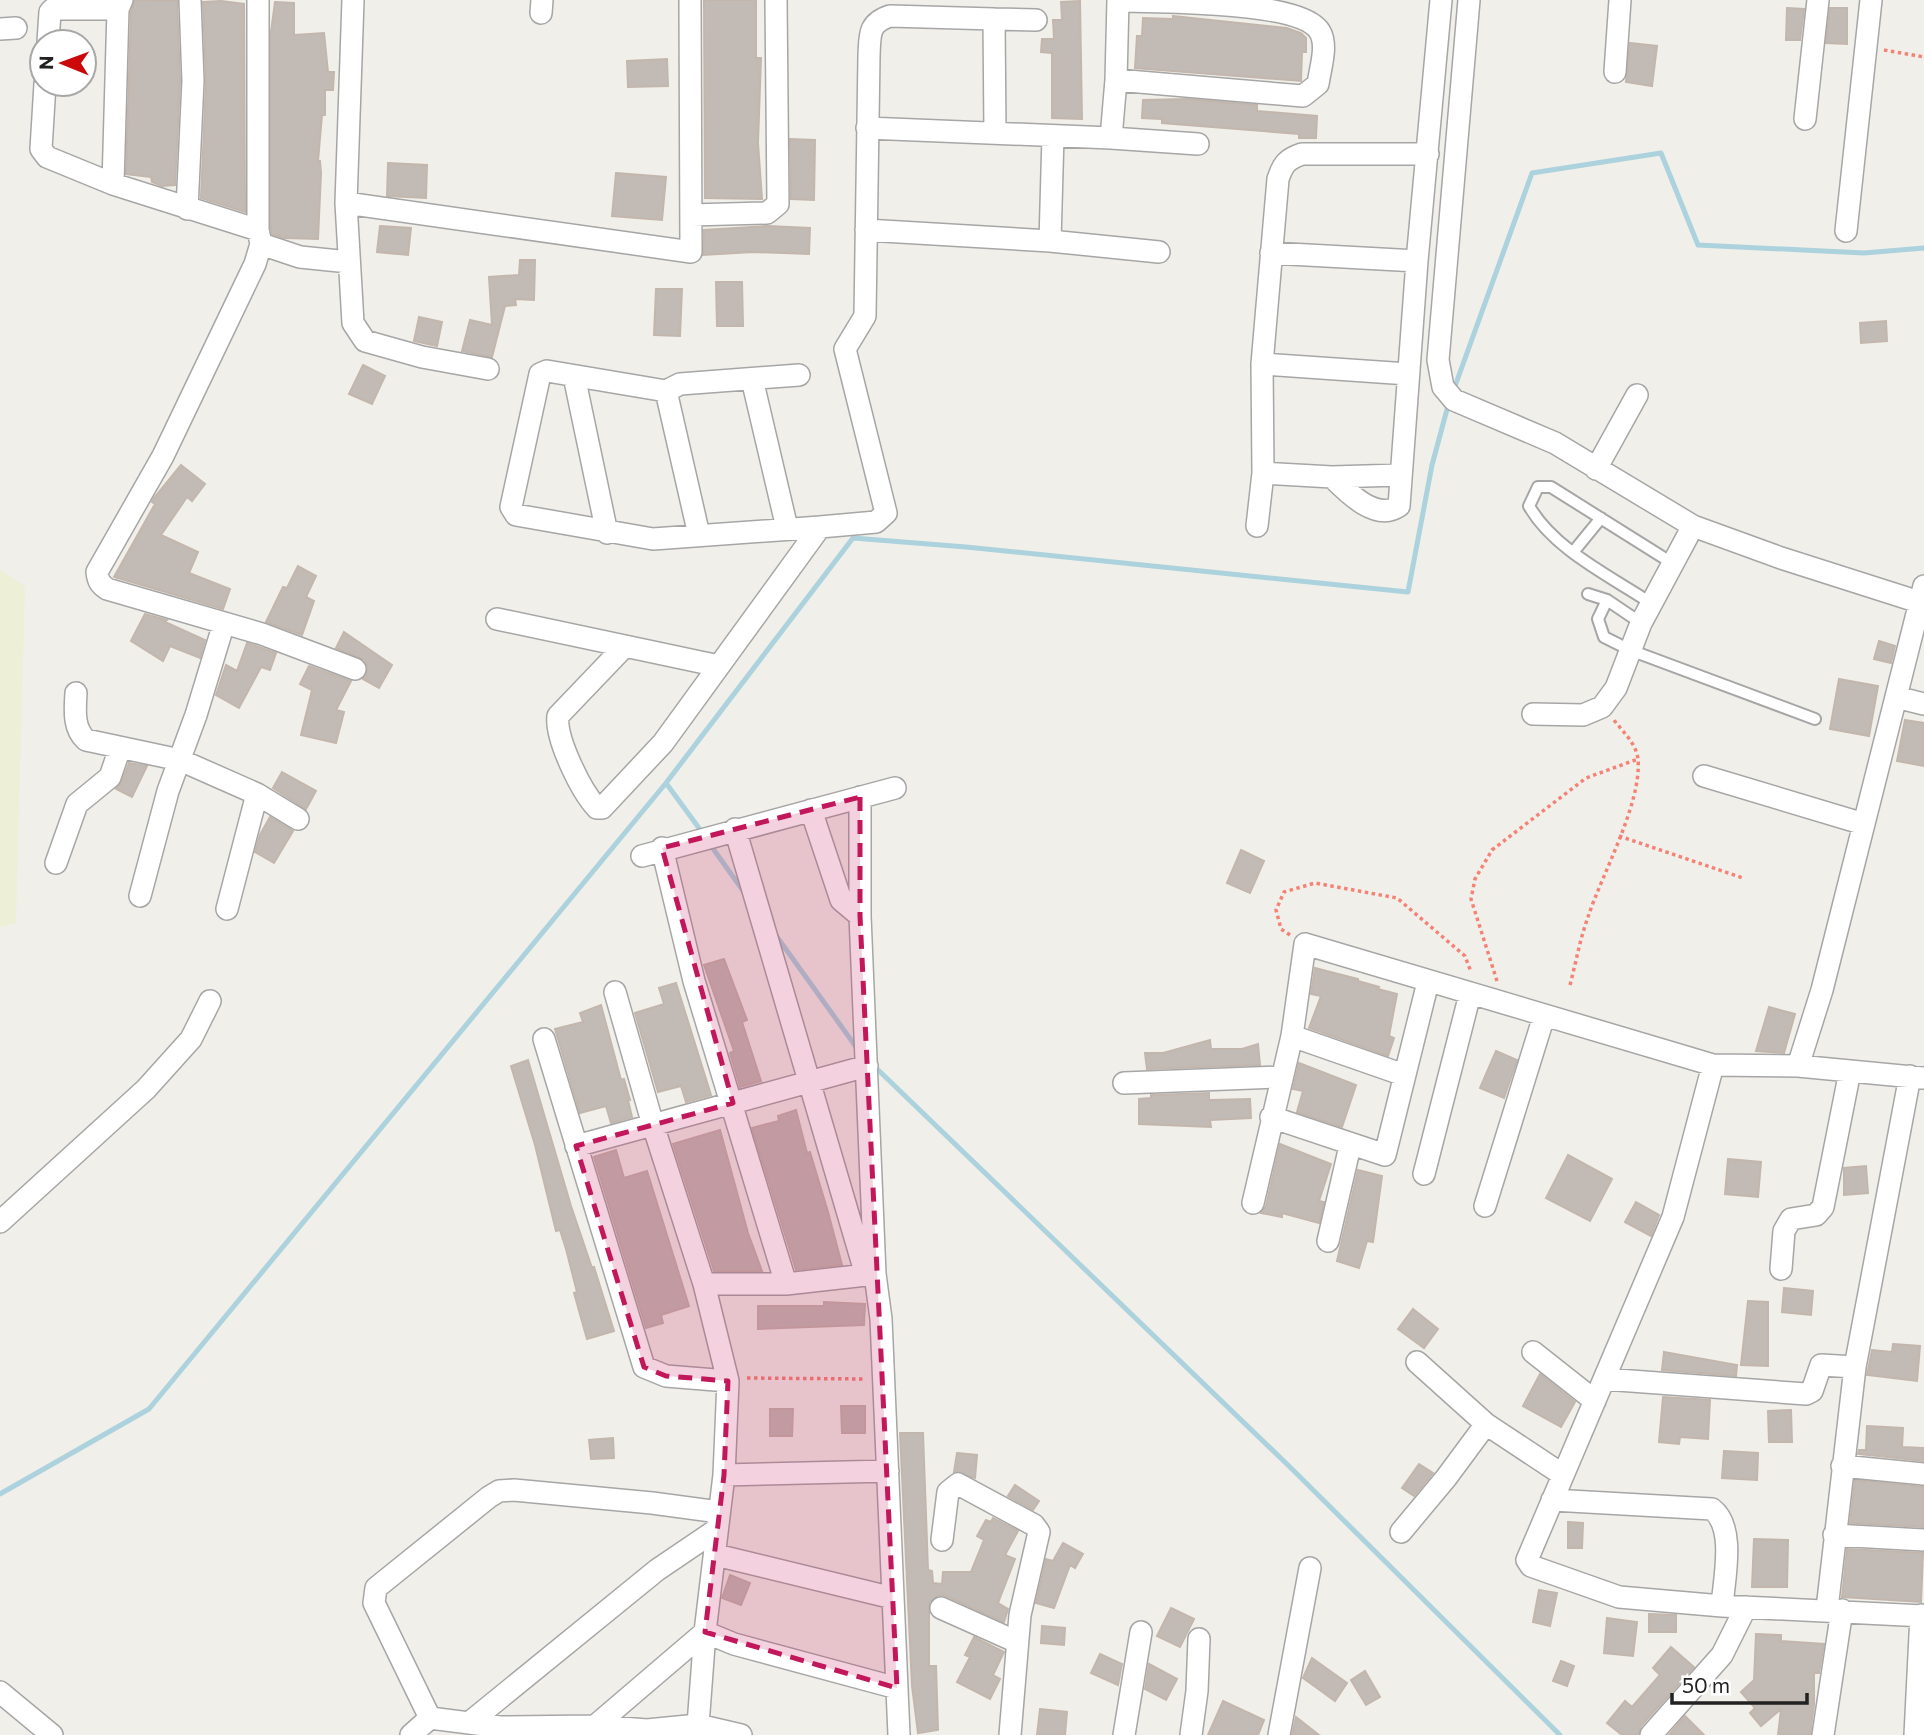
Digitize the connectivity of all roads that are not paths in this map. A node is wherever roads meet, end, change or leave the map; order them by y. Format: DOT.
graph roads {
  1 [pos="190,0"];
  2 [pos="258,0"];
  3 [pos="353,0"];
  4 [pos="690,0"];
  5 [pos="776,0"];
  6 [pos="1441,0"];
  7 [pos="1469,0"];
  8 [pos="1620,0"];
  9 [pos="1818,0"];
  10 [pos="1871,0"];
  11 [pos="1118,1"];
  12 [pos="1209,2"];
  13 [pos="120,5"];
  14 [pos="995,19"];
  15 [pos="1036,20"];
  16 [pos="50,28"];
  17 [pos="1615,72"];
  18 [pos="1116,80"];
  19 [pos="44,98"];
  20 [pos="1805,119"];
  21 [pos="867,128"];
  22 [pos="995,134"];
  23 [pos="1053,136"];
  24 [pos="1111,138"];
  25 [pos="1198,144"];
  26 [pos="1428,154"];
  27 [pos="113,184"];
  28 [pos="346,203"];
  29 [pos="187,209"];
  30 [pos="691,215"];
  31 [pos="866,230"];
  32 [pos="1846,231"];
  33 [pos="260,237"];
  34 [pos="1050,241"];
  35 [pos="1159,252"];
  36 [pos="1271,253"];
  37 [pos="1417,261"];
  38 [pos="349,262"];
  39 [pos="1262,364"];
  40 [pos="488,369"];
  41 [pos="1408,374"];
  42 [pos="799,375"];
  43 [pos="575,376"];
  44 [pos="752,379"];
  45 [pos="666,391"];
  46 [pos="1637,395"];
  47 [pos="1596,469"];
  48 [pos="1263,473"];
  49 [pos="1399,475"];
  50 [pos="1332,477"];
  51 [pos="1601,518"];
  52 [pos="1258,526"];
  53 [pos="1693,526"];
  54 [pos="820,527"];
  55 [pos="787,528"];
  56 [pos="607,533"];
  57 [pos="699,535"];
  58 [pos="1574,551"];
  59 [pos="1672,563"];
  60 [pos="1588,594"];
  61 [pos="1922,594"];
  62 [pos="1607,600"];
  63 [pos="1652,604"];
  64 [pos="497,619"];
  65 [pos="224,623"];
  66 [pos="1641,623"];
  67 [pos="625,646"];
  68 [pos="1630,650"];
  69 [pos="719,666"];
  70 [pos="355,669"];
  71 [pos="76,693"];
  72 [pos="1896,697"];
  73 [pos="1924,704"];
  74 [pos="1533,715"];
  75 [pos="1815,719"];
  76 [pos="120,748"];
  77 [pos="180,760"];
  78 [pos="1704,776"];
  79 [pos="895,788"];
  80 [pos="257,794"];
  81 [pos="860,797"];
  82 [pos="811,810"];
  83 [pos="298,819"];
  84 [pos="1864,824"];
  85 [pos="735,829"];
  86 [pos="56,863"];
  87 [pos="140,896"];
  88 [pos="227,909"];
  89 [pos="860,916"];
  90 [pos="1428,982"];
  91 [pos="615,992"];
  92 [pos="1484,998"];
  93 [pos="210,1001"];
  94 [pos="1544,1016"];
  95 [pos="1292,1036"];
  96 [pos="544,1040"];
  97 [pos="867,1061"];
  98 [pos="1713,1065"];
  99 [pos="1798,1066"];
  100 [pos="1850,1071"];
  101 [pos="1404,1075"];
  102 [pos="1281,1077"];
  103 [pos="1917,1077"];
  104 [pos="810,1083"];
  105 [pos="1124,1083"];
  106 [pos="733,1103"];
  107 [pos="1271,1118"];
  108 [pos="653,1125"];
  109 [pos="576,1146"];
  110 [pos="1350,1146"];
  111 [pos="1424,1174"];
  112 [pos="1252,1203"];
  113 [pos="1485,1206"];
  114 [pos="0,1222"];
  115 [pos="1328,1241"];
  116 [pos="1781,1269"];
  117 [pos="870,1274"];
  118 [pos="704,1283"];
  119 [pos="786,1284"];
  120 [pos="1533,1352"];
  121 [pos="1417,1362"];
  122 [pos="1854,1367"];
  123 [pos="1604,1379"];
  124 [pos="728,1381"];
  125 [pos="1595,1401"];
  126 [pos="1486,1424"];
  127 [pos="1842,1466"];
  128 [pos="888,1471"];
  129 [pos="1924,1474"];
  130 [pos="724,1475"];
  131 [pos="1563,1475"];
  132 [pos="1552,1500"];
  133 [pos="717,1521"];
  134 [pos="1401,1532"];
  135 [pos="1834,1535"];
  136 [pos="942,1540"];
  137 [pos="1924,1540"];
  138 [pos="716,1555"];
  139 [pos="1310,1568"];
  140 [pos="893,1598"];
  141 [pos="1722,1606"];
  142 [pos="1746,1607"];
  143 [pos="941,1608"];
  144 [pos="1834,1610"];
  145 [pos="1922,1615"];
  146 [pos="705,1632"];
  147 [pos="1141,1632"];
  148 [pos="1199,1639"];
  149 [pos="1017,1642"];
  150 [pos="897,1688"];
  151 [pos="0,1692"];
  152 [pos="430,1718"];
  153 [pos="469,1723"];
  154 [pos="698,1725"];
  155 [pos="595,1726"];
  156 [pos="52,1735"];
  157 [pos="411,1735"];
  158 [pos="741,1735"];
  159 [pos="899,1735"];
  160 [pos="1010,1735"];
  161 [pos="1124,1735"];
  162 [pos="1191,1735"];
  163 [pos="1279,1735"];
  164 [pos="1651,1735"];
  165 [pos="1823,1735"];
  166 [pos="1915,1735"];
  1 -- 29 [label="street"];
  2 -- 33 [label="street"];
  3 -- 28 [label="street"];
  4 -- 30 [label="street"];
  5 -- 30 [label="street"];
  6 -- 26 [label="street"];
  7 -- 47 [label="street"];
  8 -- 17 [label="street"];
  9 -- 20 [label="street"];
  10 -- 32 [label="street"];
  11 -- 12 [label="street"];
  11 -- 18 [label="street"];
  12 -- 18 [label="street"];
  13 -- 16 [label="street"];
  13 -- 27 [label="street"];
  14 -- 15 [label="street"];
  14 -- 21 [label="street"];
  14 -- 22 [label="street"];
  18 -- 24 [label="street"];
  19 -- 27 [label="street"];
  21 -- 22 [label="street"];
  21 -- 31 [label="street"];
  22 -- 23 [label="street"];
  23 -- 24 [label="street"];
  23 -- 34 [label="street"];
  24 -- 25 [label="street"];
  26 -- 36 [label="street"];
  26 -- 37 [label="street"];
  27 -- 29 [label="street"];
  28 -- 30 [label="street"];
  28 -- 38 [label="street"];
  29 -- 33 [label="street"];
  31 -- 34 [label="street"];
  31 -- 54 [label="street"];
  33 -- 38 [label="street"];
  33 -- 65 [label="street"];
  34 -- 35 [label="street"];
  36 -- 37 [label="street"];
  36 -- 39 [label="street"];
  37 -- 41 [label="street"];
  38 -- 40 [label="street"];
  39 -- 41 [label="street"];
  39 -- 48 [label="street"];
  41 -- 49 [label="street"];
  42 -- 44 [label="street"];
  43 -- 45 [label="street"];
  43 -- 56 [label="street"];
  43 -- 56 [label="street"];
  44 -- 45 [label="street"];
  44 -- 55 [label="street"];
  45 -- 57 [label="street"];
  46 -- 47 [label="street"];
  47 -- 53 [label="street"];
  48 -- 50 [label="street"];
  48 -- 52 [label="street"];
  49 -- 50 [label="street"];
  49 -- 50 [label="street"];
  51 -- 58 [label="lane"];
  51 -- 58 [label="lane"];
  51 -- 59 [label="lane"];
  53 -- 59 [label="street"];
  53 -- 61 [label="street"];
  54 -- 55 [label="street"];
  54 -- 69 [label="street"];
  55 -- 57 [label="street"];
  56 -- 57 [label="street"];
  58 -- 63 [label="lane"];
  59 -- 63 [label="street"];
  60 -- 62 [label="lane"];
  61 -- 72 [label="street"];
  62 -- 66 [label="lane"];
  62 -- 68 [label="lane"];
  63 -- 66 [label="street"];
  64 -- 67 [label="street"];
  65 -- 70 [label="street"];
  65 -- 77 [label="street"];
  66 -- 68 [label="street"];
  67 -- 69 [label="street"];
  67 -- 69 [label="street"];
  68 -- 74 [label="street"];
  68 -- 75 [label="lane"];
  71 -- 76 [label="street"];
  72 -- 73 [label="street"];
  72 -- 84 [label="street"];
  76 -- 77 [label="street"];
  76 -- 86 [label="street"];
  77 -- 80 [label="street"];
  77 -- 87 [label="street"];
  78 -- 84 [label="street"];
  79 -- 81 [label="street"];
  80 -- 83 [label="street"];
  80 -- 88 [label="street"];
  81 -- 82 [label="street"];
  81 -- 89 [label="street"];
  82 -- 85 [label="street"];
  82 -- 89 [label="street"];
  84 -- 99 [label="street"];
  85 -- 104 [label="street"];
  85 -- 106 [label="street"];
  89 -- 97 [label="street"];
  90 -- 92 [label="street"];
  90 -- 95 [label="street"];
  90 -- 101 [label="street"];
  91 -- 108 [label="street"];
  92 -- 94 [label="street"];
  92 -- 111 [label="street"];
  93 -- 114 [label="street"];
  94 -- 98 [label="street"];
  94 -- 113 [label="street"];
  95 -- 101 [label="street"];
  95 -- 102 [label="street"];
  96 -- 109 [label="street"];
  97 -- 104 [label="street"];
  97 -- 117 [label="street"];
  98 -- 99 [label="street"];
  98 -- 123 [label="street"];
  99 -- 100 [label="street"];
  100 -- 103 [label="street"];
  100 -- 116 [label="street"];
  101 -- 110 [label="street"];
  102 -- 105 [label="street"];
  102 -- 107 [label="street"];
  103 -- 122 [label="street"];
  104 -- 106 [label="street"];
  104 -- 117 [label="street"];
  106 -- 108 [label="street"];
  106 -- 119 [label="street"];
  107 -- 110 [label="street"];
  107 -- 112 [label="street"];
  108 -- 109 [label="street"];
  108 -- 118 [label="street"];
  109 -- 124 [label="street"];
  110 -- 115 [label="street"];
  117 -- 119 [label="street"];
  117 -- 128 [label="street"];
  118 -- 119 [label="street"];
  118 -- 124 [label="street"];
  120 -- 125 [label="street"];
  121 -- 126 [label="street"];
  122 -- 123 [label="street"];
  122 -- 127 [label="street"];
  123 -- 125 [label="street"];
  124 -- 130 [label="street"];
  125 -- 131 [label="street"];
  126 -- 131 [label="street"];
  126 -- 134 [label="street"];
  127 -- 129 [label="street"];
  127 -- 135 [label="street"];
  128 -- 130 [label="street"];
  128 -- 140 [label="street"];
  130 -- 133 [label="street"];
  131 -- 132 [label="street"];
  132 -- 141 [label="street"];
  132 -- 141 [label="street"];
  133 -- 138 [label="street"];
  133 -- 152 [label="street"];
  133 -- 153 [label="street"];
  135 -- 137 [label="street"];
  135 -- 144 [label="street"];
  136 -- 149 [label="street"];
  138 -- 140 [label="street"];
  138 -- 146 [label="street"];
  139 -- 163 [label="street"];
  140 -- 150 [label="street"];
  141 -- 142 [label="street"];
  142 -- 144 [label="street"];
  142 -- 164 [label="street"];
  143 -- 149 [label="street"];
  144 -- 145 [label="street"];
  144 -- 165 [label="street"];
  145 -- 166 [label="street"];
  146 -- 150 [label="street"];
  146 -- 154 [label="street"];
  146 -- 155 [label="street"];
  147 -- 161 [label="street"];
  148 -- 162 [label="street"];
  149 -- 160 [label="street"];
  150 -- 159 [label="street"];
  151 -- 156 [label="street"];
  152 -- 153 [label="street"];
  152 -- 157 [label="street"];
  153 -- 155 [label="street"];
  154 -- 155 [label="street"];
  154 -- 158 [label="street"];
}
